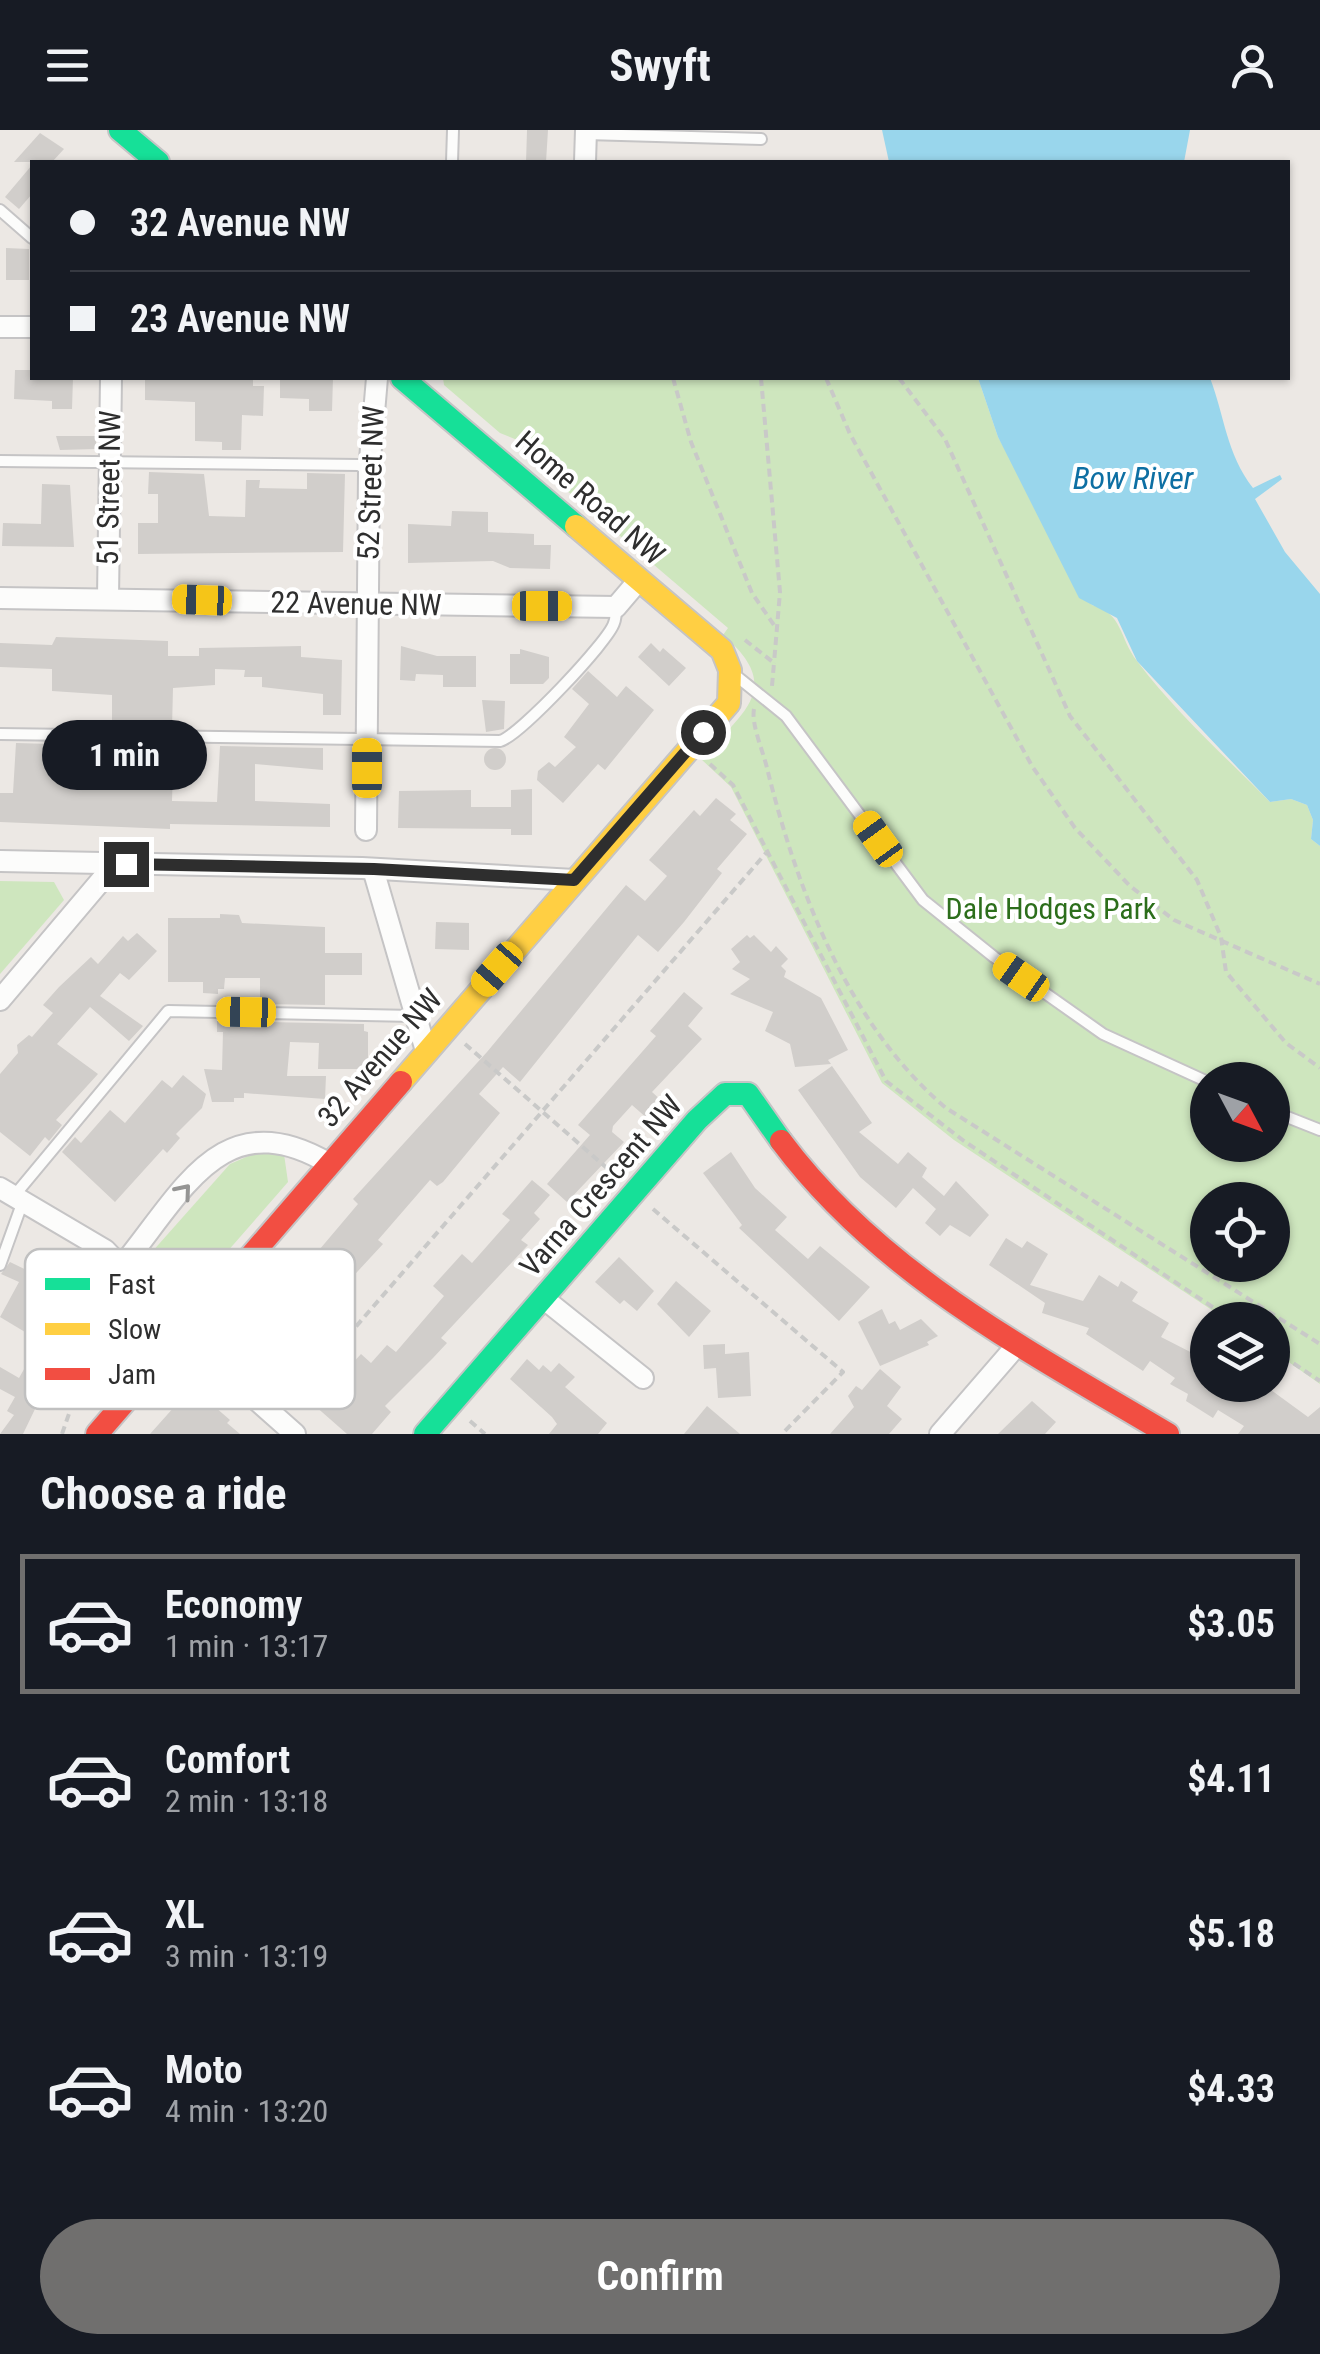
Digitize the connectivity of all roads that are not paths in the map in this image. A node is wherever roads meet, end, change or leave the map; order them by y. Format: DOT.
graph roads {
  1 [pos="120,130"];
  2 [pos="453,130"];
  3 [pos="586,132"];
  4 [pos="761,138"];
  5 [pos="156,160"];
  6 [pos="452,160"];
  7 [pos="585,160"];
  8 [pos="0,210"];
  9 [pos="30,236"];
  10 [pos="0,326"];
  11 [pos="30,327"];
  12 [pos="111,380"];
  13 [pos="377,380"];
  14 [pos="404,380"];
  15 [pos="0,462"];
  16 [pos="109,464"];
  17 [pos="369,471"];
  18 [pos="639,580"];
  19 [pos="0,598"];
  20 [pos="108,598"];
  21 [pos="367,605"];
  22 [pos="616,607"];
  23 [pos="730,670"];
  24 [pos="0,734"];
  25 [pos="367,737"];
  26 [pos="366,830"];
  27 [pos="0,860"];
  28 [pos="115,864"];
  29 [pos="374,869"];
  30 [pos="574,880"];
  31 [pos="0,1000"];
  32 [pos="414,1016"];
  33 [pos="426,1051"];
  34 [pos="1190,1074"];
  35 [pos="1290,1118"];
  36 [pos="1320,1130"];
  37 [pos="328,1163"];
  38 [pos="12,1195"];
  39 [pos="103,1249"];
  40 [pos="137,1249"];
  41 [pos="255,1249"];
  42 [pos="0,1266"];
  43 [pos="543,1298"];
  44 [pos="1017,1345"];
  45 [pos="644,1378"];
  46 [pos="118,1409"];
  47 [pos="266,1409"];
  48 [pos="96,1434"];
  49 [pos="295,1434"];
  50 [pos="424,1434"];
  51 [pos="940,1434"];
  52 [pos="1168,1434"];
  1 -- 5 [label="street"];
  2 -- 6 [label="lane"];
  3 -- 4 [label="lane"];
  3 -- 7 [label="street"];
  8 -- 9 [label="lane"];
  10 -- 11 [label="street"];
  12 -- 16 [label="street, 51 Street NW"];
  13 -- 17 [label="street, 52 Street NW"];
  14 -- 18 [label="street, Home Road NW"];
  15 -- 16 [label="lane"];
  16 -- 17 [label="lane"];
  16 -- 20 [label="street, 51 Street NW"];
  17 -- 21 [label="street, 52 Street NW"];
  18 -- 22 [label="street"];
  18 -- 23 [label="street, Home Road NW"];
  19 -- 20 [label="street, 22 Avenue NW"];
  20 -- 21 [label="street, 22 Avenue NW"];
  21 -- 22 [label="street, 22 Avenue NW"];
  21 -- 25 [label="street, 52 Street NW"];
  22 -- 25 [label="lane"];
  23 -- 30 [label="street, 32 Avenue NW"];
  23 -- 34 [label="lane"];
  24 -- 25 [label="lane"];
  25 -- 26 [label="street, 52 Street NW"];
  27 -- 28 [label="street"];
  28 -- 29 [label="street"];
  28 -- 31 [label="street"];
  29 -- 30 [label="street"];
  29 -- 32 [label="street"];
  30 -- 33 [label="street, 32 Avenue NW"];
  32 -- 33 [label="street"];
  32 -- 38 [label="lane"];
  33 -- 37 [label="street, 32 Avenue NW"];
  35 -- 36 [label="lane"];
  40 -- 37 [label="street, one-way"];
  37 -- 41 [label="street, 32 Avenue NW"];
  38 -- 39 [label="street"];
  38 -- 42 [label="lane"];
  43 -- 44 [label="street, Varna Crescent NW"];
  43 -- 45 [label="street"];
  43 -- 50 [label="street, Varna Crescent NW"];
  44 -- 51 [label="street"];
  44 -- 52 [label="street"];
  46 -- 48 [label="street, 32 Avenue NW"];
  47 -- 49 [label="street"];
}
